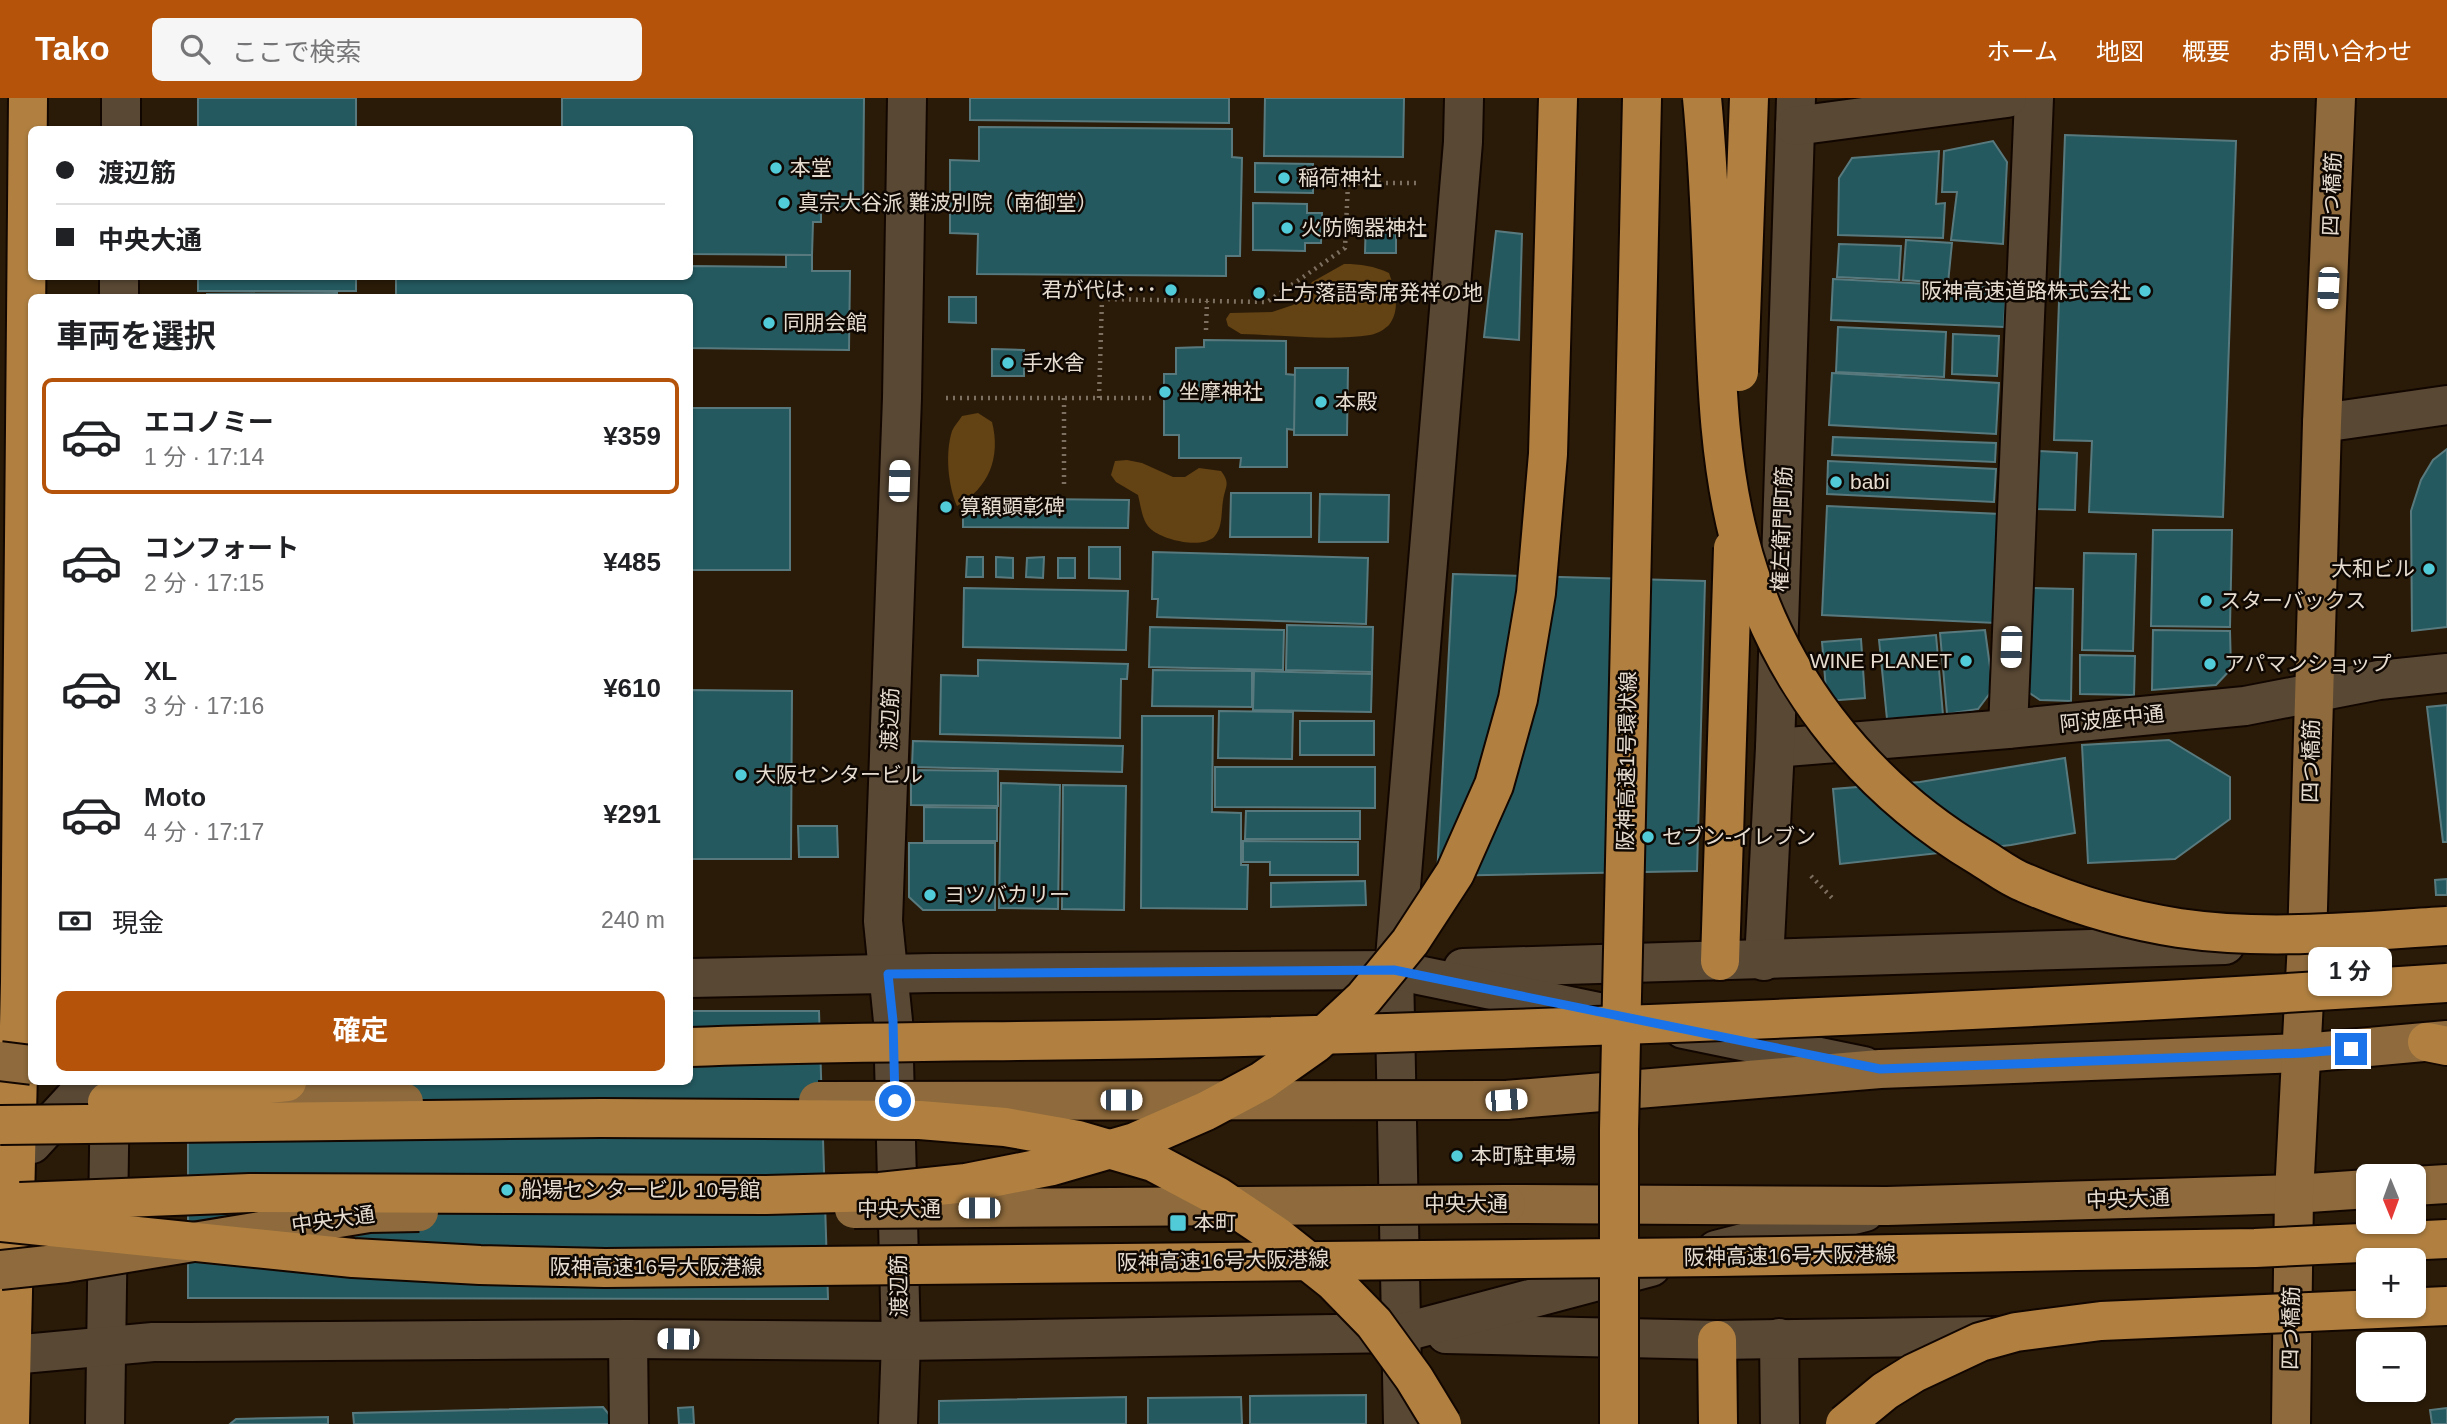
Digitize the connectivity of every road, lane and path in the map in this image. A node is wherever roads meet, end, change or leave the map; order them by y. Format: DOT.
graph roads {
  1 [pos="28,98"];
  2 [pos="121,98"];
  3 [pos="907,98"];
  4 [pos="1465,98"];
  5 [pos="1558,98"];
  6 [pos="1642,98"];
  7 [pos="1702,98"];
  8 [pos="1749,98"];
  9 [pos="2007,98"];
  10 [pos="2034,98"];
  11 [pos="2336,98"];
  12 [pos="1796,112"];
  13 [pos="121,126"];
  14 [pos="1348,183"];
  15 [pos="1459,183"];
  16 [pos="1324,184"];
  17 [pos="1207,301"];
  18 [pos="1206,330"];
  19 [pos="902,398"];
  20 [pos="1064,398"];
  21 [pos="1099,398"];
  22 [pos="1155,398"];
  23 [pos="2447,405"];
  24 [pos="2322,423"];
  25 [pos="1064,488"];
  26 [pos="2447,673"];
  27 [pos="2313,693"];
  28 [pos="2008,729"];
  29 [pos="1775,748"];
  30 [pos="2447,927"];
  31 [pos="2307,942"];
  32 [pos="1720,961"];
  33 [pos="1764,961"];
  34 [pos="1394,970"];
  35 [pos="888,974"];
  36 [pos="693,978"];
  37 [pos="17,982"];
  38 [pos="2447,983"];
  39 [pos="2440,1043"];
  40 [pos="693,1047"];
  41 [pos="2303,1053"];
  42 [pos="0,1061"];
  43 [pos="28,1064"];
  44 [pos="1880,1069"];
  45 [pos="86,1085"];
  46 [pos="110,1085"];
  47 [pos="204,1085"];
  48 [pos="259,1085"];
  49 [pos="0,1113"];
  50 [pos="0,1125"];
  51 [pos="5,1162"];
  52 [pos="2447,1184"];
  53 [pos="2426,1185"];
  54 [pos="2356,1190"];
  55 [pos="2294,1194"];
  56 [pos="0,1203"];
  57 [pos="1888,1206"];
  58 [pos="0,1222"];
  59 [pos="2447,1239"];
  60 [pos="107,1264"];
  61 [pos="0,1270"];
  62 [pos="2447,1290"];
  63 [pos="2426,1294"];
  64 [pos="2447,1306"];
  65 [pos="2356,1313"];
  66 [pos="2291,1332"];
  67 [pos="1401,1333"];
  68 [pos="1779,1338"];
  69 [pos="628,1339"];
  70 [pos="1717,1340"];
  71 [pos="901,1341"];
  72 [pos="107,1346"];
  73 [pos="6,1355"];
  74 [pos="10,1424"];
  75 [pos="105,1424"];
  76 [pos="629,1424"];
  77 [pos="898,1424"];
  78 [pos="1403,1424"];
  79 [pos="1442,1424"];
  80 [pos="1619,1424"];
  81 [pos="1718,1424"];
  82 [pos="1780,1424"];
  83 [pos="1845,1424"];
  84 [pos="2291,1424"];
  1 -- 37 [label="highway"];
  2 -- 13 [label="street"];
  3 -- 19 [label="street, 渡辺筋"];
  4 -- 15 [label="street"];
  5 -- 56 [label="highway, bridge"];
  6 -- 80 [label="highway, 阪神高速1号環状線, bridge"];
  7 -- 30 [label="highway, bridge"];
  8 -- 32 [label="highway, bridge"];
  9 -- 12 [label="street"];
  10 -- 28 [label="street"];
  11 -- 24 [label="main road, 四つ橋筋"];
  12 -- 29 [label="street, 権左衛門町筋"];
  14 -- 15 [label="path"];
  14 -- 16 [label="path"];
  14 -- 17 [label="path"];
  15 -- 34 [label="street"];
  17 -- 18 [label="path"];
  17 -- 21 [label="path"];
  19 -- 20 [label="path"];
  19 -- 35 [label="street, 渡辺筋"];
  20 -- 21 [label="path"];
  20 -- 25 [label="path"];
  21 -- 22 [label="path"];
  23 -- 24 [label="street"];
  24 -- 27 [label="main road, 四つ橋筋"];
  26 -- 27 [label="street, 阿波座中通"];
  27 -- 28 [label="street, 阿波座中通"];
  27 -- 31 [label="main road, 四つ橋筋"];
  28 -- 29 [label="street, 阿波座中通"];
  29 -- 33 [label="street, 権左衛門町筋"];
  30 -- 31 [label="street"];
  31 -- 33 [label="street"];
  31 -- 41 [label="main road, 四つ橋筋"];
  32 -- 33 [label="street"];
  32 -- 34 [label="street"];
  34 -- 35 [label="street"];
  34 -- 44 [label="street"];
  34 -- 67 [label="street"];
  35 -- 36 [label="street"];
  35 -- 71 [label="street, 渡辺筋"];
  37 -- 51 [label="highway"];
  38 -- 40 [label="highway, bridge"];
  39 -- 41 [label="main road"];
  41 -- 44 [label="main road"];
  41 -- 55 [label="main road, 四つ橋筋"];
  42 -- 43 [label="main road, bridge"];
  44 -- 47 [label="main road, bridge"];
  45 -- 51 [label="street"];
  46 -- 60 [label="street"];
  48 -- 49 [label="highway, bridge"];
  50 -- 79 [label="highway, bridge"];
  51 -- 60 [label="street"];
  51 -- 73 [label="highway"];
  52 -- 53 [label="main road"];
  54 -- 55 [label="main road, 中央大通"];
  55 -- 57 [label="main road, 中央大通"];
  55 -- 66 [label="main road, 四つ橋筋"];
  57 -- 61 [label="main road, 中央大通, bridge"];
  57 -- 67 [label="street, 中央大通"];
  58 -- 59 [label="highway, 阪神高速16号大阪港線, bridge"];
  60 -- 72 [label="street"];
  62 -- 63 [label="street"];
  64 -- 83 [label="highway, bridge"];
  65 -- 66 [label="street"];
  66 -- 68 [label="street"];
  66 -- 84 [label="main road, 四つ橋筋"];
  67 -- 70 [label="street"];
  67 -- 71 [label="street, 中央大通"];
  67 -- 78 [label="street"];
  68 -- 70 [label="street"];
  68 -- 82 [label="street"];
  69 -- 71 [label="street, 中央大通"];
  69 -- 72 [label="street, 中央大通"];
  69 -- 76 [label="street"];
  70 -- 81 [label="highway"];
  71 -- 77 [label="street, 渡辺筋"];
  72 -- 73 [label="street, 中央大通"];
  72 -- 75 [label="street"];
  73 -- 74 [label="highway"];
}
